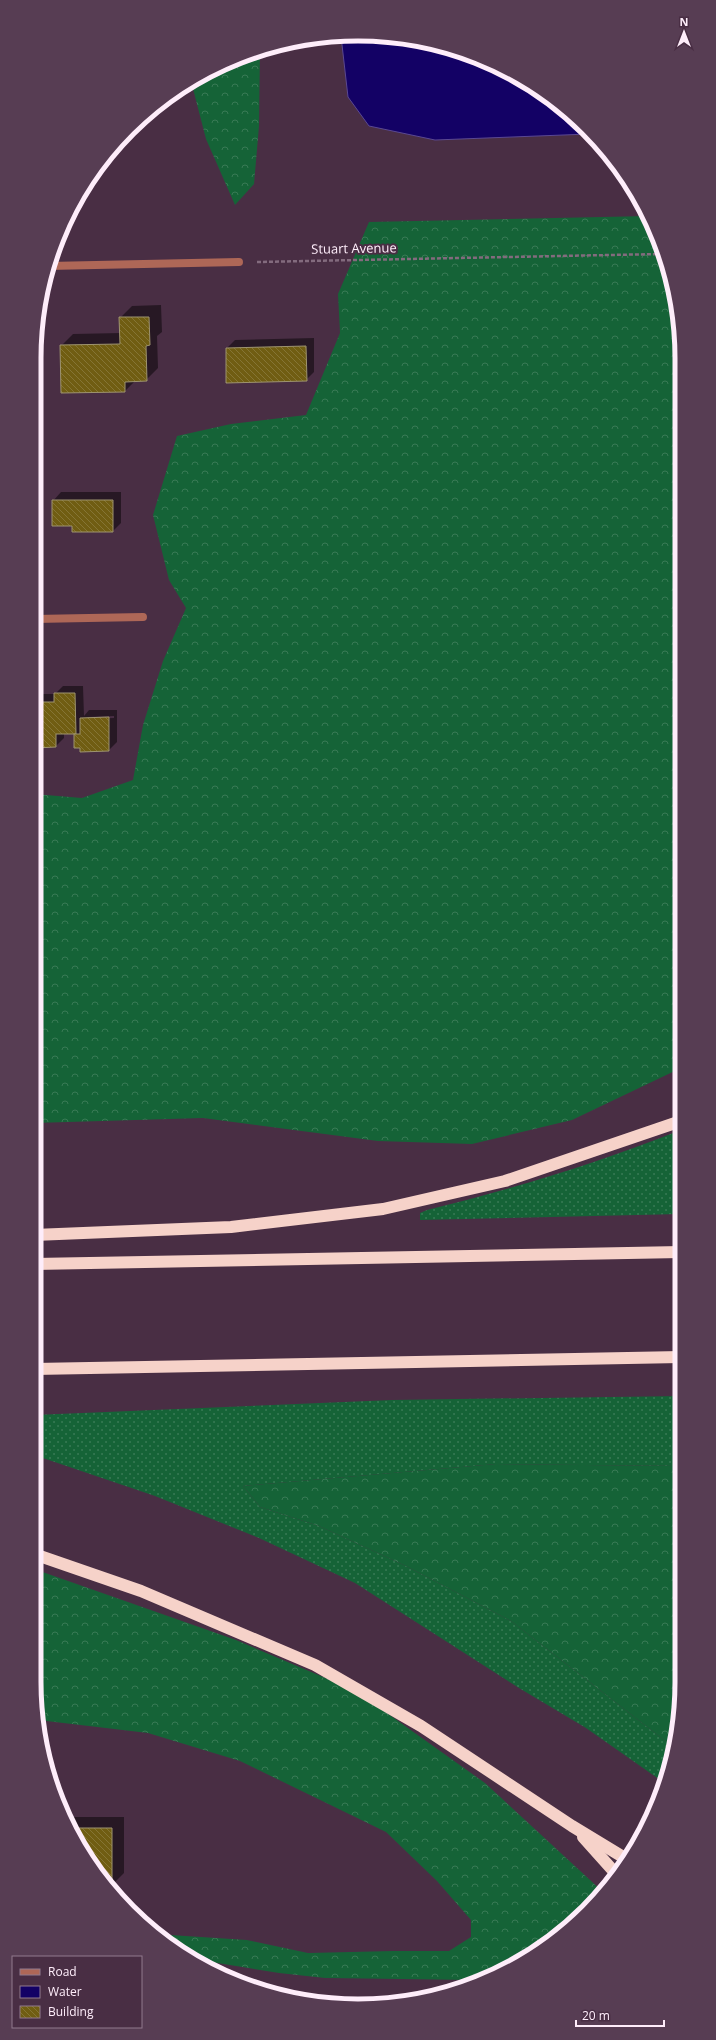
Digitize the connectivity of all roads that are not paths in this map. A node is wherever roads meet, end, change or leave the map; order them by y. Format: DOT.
graph roads {
  1 [pos="239,262"];
  2 [pos="55,266"];
  3 [pos="143,617"];
  4 [pos="41,619"];
  5 [pos="675,1123"];
  6 [pos="41,1235"];
  7 [pos="675,1252"];
  8 [pos="41,1264"];
  9 [pos="675,1357"];
  10 [pos="41,1369"];
  11 [pos="41,1556"];
  12 [pos="572,1826"];
  13 [pos="623,1857"];
  14 [pos="613,1870"];
  1 -- 2 [label="street"];
  3 -- 4 [label="street"];
  5 -- 6 [label="highway"];
  7 -- 8 [label="highway"];
  9 -- 10 [label="highway"];
  11 -- 12 [label="highway"];
  12 -- 13 [label="highway"];
  12 -- 14 [label="highway"];
}
